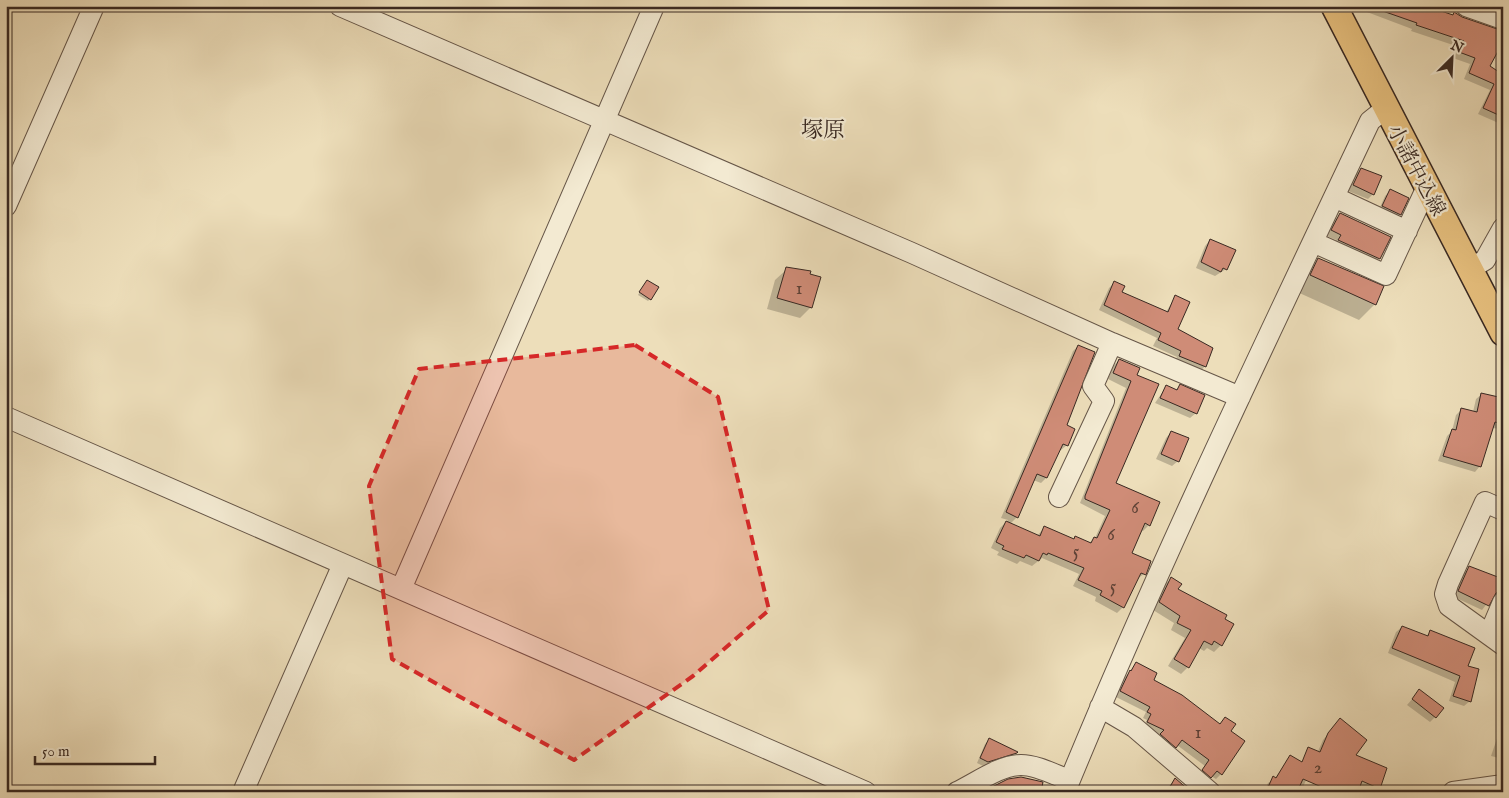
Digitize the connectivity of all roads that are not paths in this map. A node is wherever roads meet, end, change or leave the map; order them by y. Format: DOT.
graph roads {
  1 [pos="94,6"];
  2 [pos="340,6"];
  3 [pos="654,6"];
  4 [pos="1334,6"];
  5 [pos="1466,6"];
  6 [pos="1503,18"];
  7 [pos="1385,110"];
  8 [pos="605,121"];
  9 [pos="1426,189"];
  10 [pos="1334,197"];
  11 [pos="6,206"];
  12 [pos="1503,228"];
  13 [pos="1407,231"];
  14 [pos="1313,242"];
  15 [pos="1470,269"];
  16 [pos="1503,334"];
  17 [pos="1112,344"];
  18 [pos="1240,397"];
  19 [pos="6,417"];
  20 [pos="1059,497"];
  21 [pos="1503,510"];
  22 [pos="343,564"];
  23 [pos="401,589"];
  24 [pos="1503,602"];
  25 [pos="1496,640"];
  26 [pos="1100,707"];
  27 [pos="1503,785"];
  28 [pos="1067,786"];
  29 [pos="243,792"];
  30 [pos="866,792"];
  31 [pos="957,792"];
  32 [pos="1210,792"];
  33 [pos="1453,792"];
  1 -- 11 [label="street"];
  2 -- 8 [label="street"];
  3 -- 8 [label="street"];
  4 -- 7 [label="main road, 小諸中込線"];
  5 -- 6 [label="street"];
  7 -- 9 [label="main road, 小諸中込線"];
  7 -- 10 [label="street"];
  8 -- 17 [label="street"];
  8 -- 23 [label="street"];
  9 -- 13 [label="street"];
  9 -- 15 [label="main road, 小諸中込線"];
  10 -- 13 [label="street"];
  10 -- 14 [label="street"];
  12 -- 15 [label="street"];
  13 -- 14 [label="street"];
  14 -- 18 [label="street"];
  15 -- 16 [label="main road, 小諸中込線"];
  17 -- 18 [label="street"];
  17 -- 20 [label="street"];
  18 -- 26 [label="street"];
  19 -- 22 [label="street"];
  21 -- 25 [label="street"];
  22 -- 23 [label="street"];
  22 -- 29 [label="street"];
  23 -- 30 [label="street"];
  24 -- 25 [label="street"];
  26 -- 28 [label="street"];
  26 -- 32 [label="street"];
  27 -- 33 [label="street"];
  28 -- 31 [label="street"];
}
